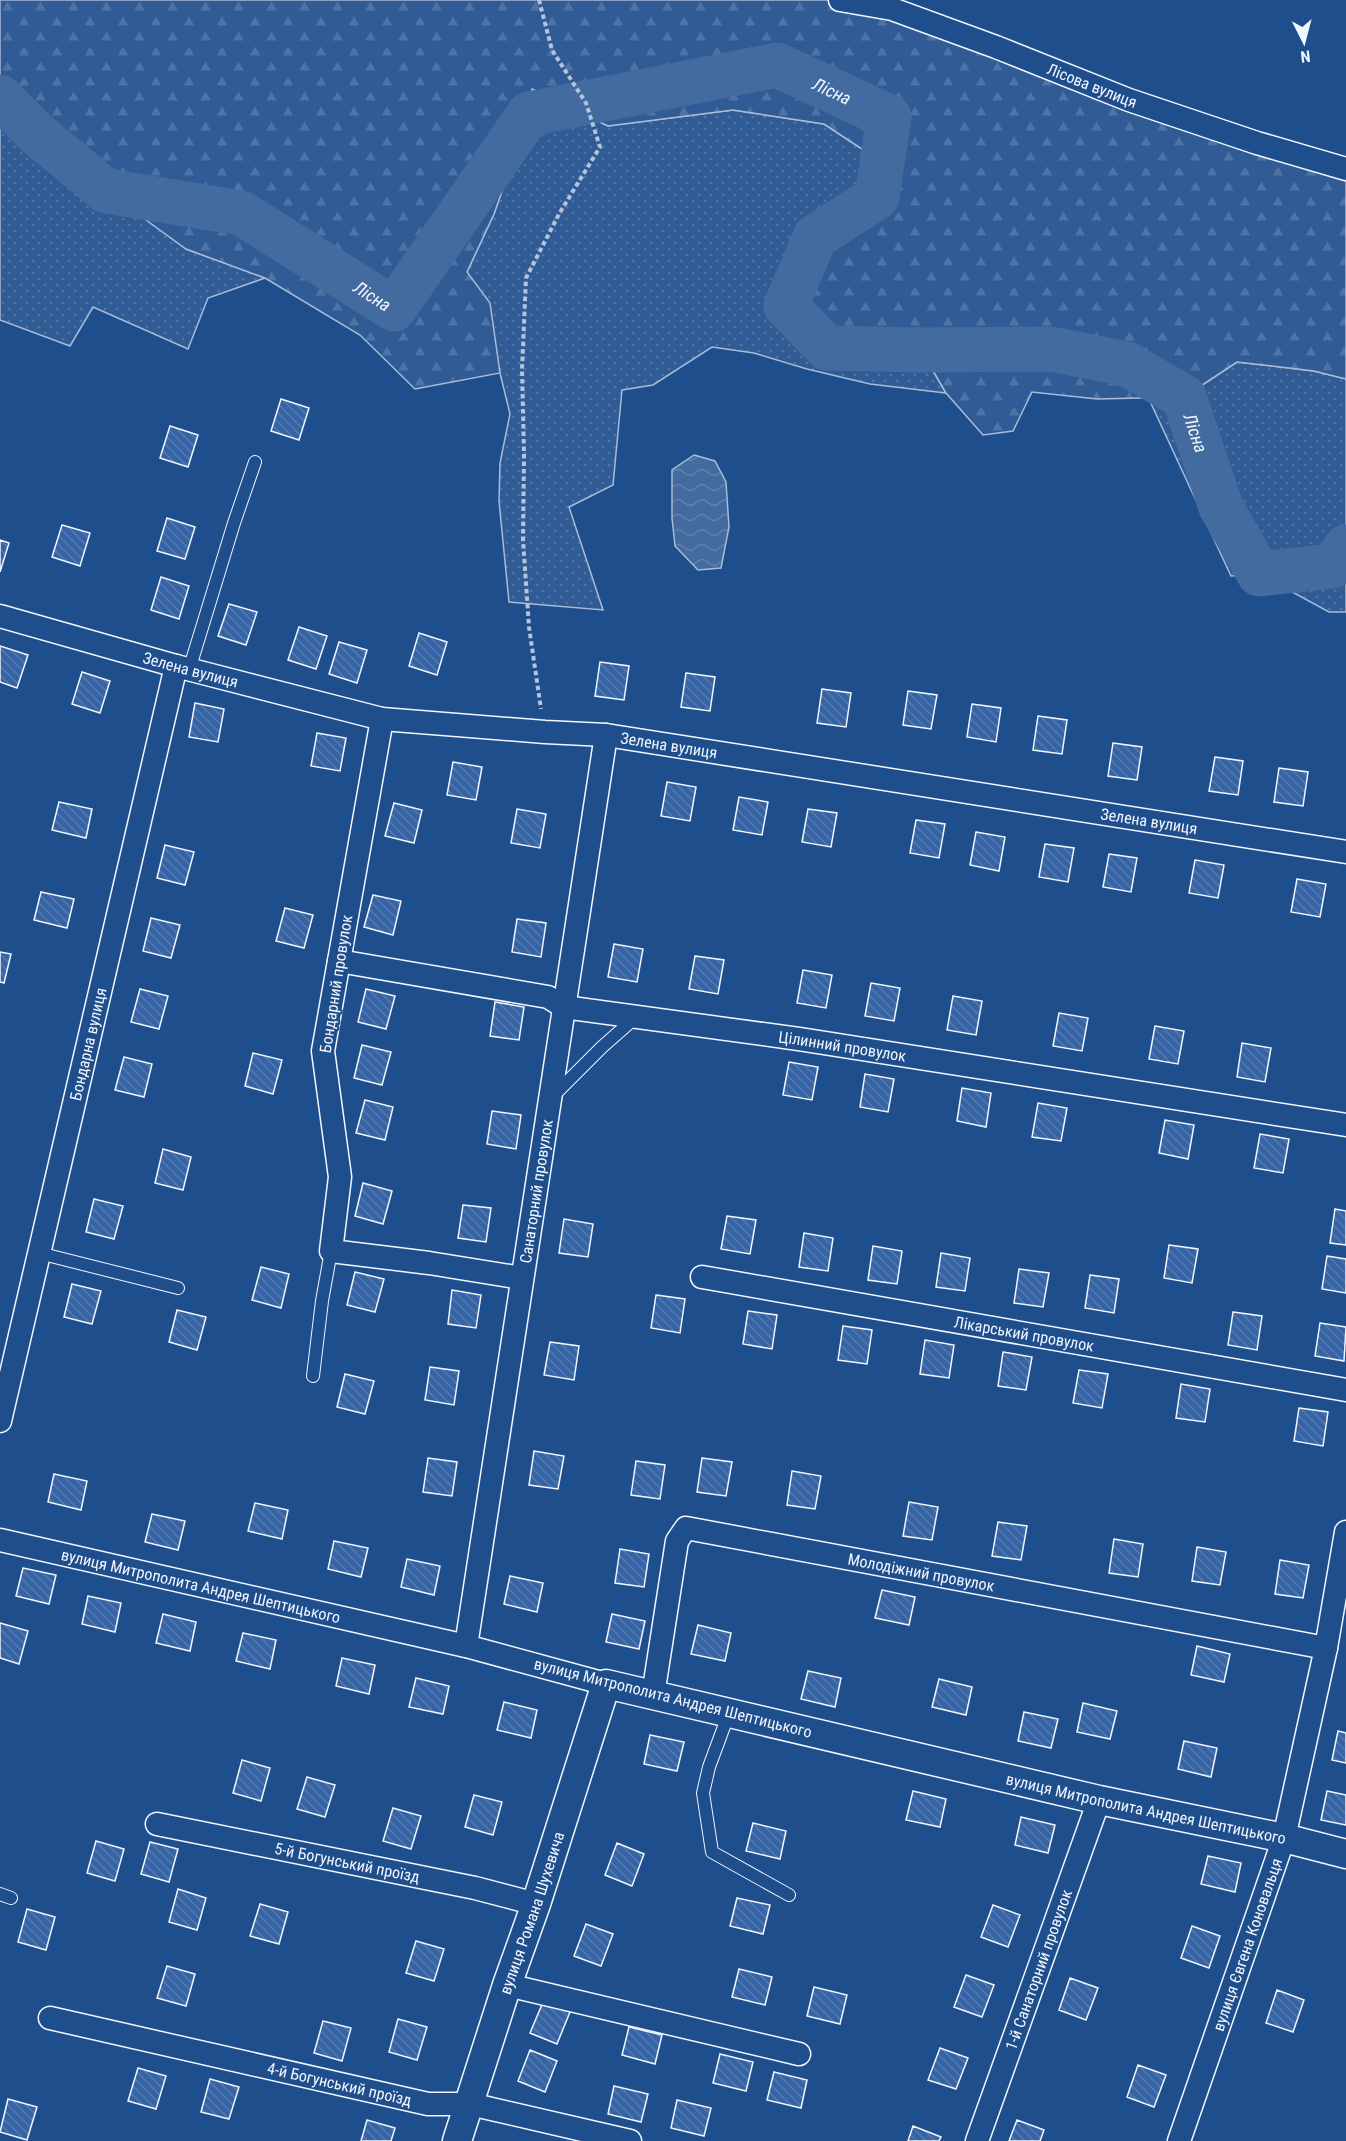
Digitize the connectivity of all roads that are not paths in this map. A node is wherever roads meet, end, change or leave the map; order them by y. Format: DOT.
graph roads {
  1 [pos="840,0"];
  2 [pos="1346,169"];
  3 [pos="255,462"];
  4 [pos="0,616"];
  5 [pos="183,668"];
  6 [pos="382,719"];
  7 [pos="606,735"];
  8 [pos="1346,852"];
  9 [pos="339,961"];
  10 [pos="564,1007"];
  11 [pos="636,1017"];
  12 [pos="549,1100"];
  13 [pos="1346,1125"];
  14 [pos="331,1251"];
  15 [pos="39,1253"];
  16 [pos="702,1277"];
  17 [pos="522,1278"];
  18 [pos="178,1288"];
  19 [pos="313,1376"];
  20 [pos="1346,1390"];
  21 [pos="0,1421"];
  22 [pos="1346,1532"];
  23 [pos="0,1540"];
  24 [pos="466,1646"];
  25 [pos="1326,1648"];
  26 [pos="606,1684"];
  27 [pos="654,1695"];
  28 [pos="729,1713"];
  29 [pos="1099,1800"];
  30 [pos="157,1824"];
  31 [pos="1284,1838"];
  32 [pos="1346,1854"];
  33 [pos="789,1895"];
  34 [pos="536,1904"];
  35 [pos="507,1985"];
  36 [pos="50,2018"];
  37 [pos="799,2054"];
  38 [pos="470,2104"];
  39 [pos="457,2141"];
  40 [pos="630,2141"];
  41 [pos="977,2141"];
  42 [pos="1179,2141"];
  1 -- 2 [label="street, Лісова вулиця"];
  3 -- 5 [label="lane"];
  4 -- 5 [label="street, Зелена вулиця"];
  5 -- 6 [label="street, Зелена вулиця"];
  5 -- 15 [label="street, Бондарна вулиця"];
  6 -- 7 [label="street, Зелена вулиця"];
  6 -- 9 [label="street, Бондарний провулок"];
  7 -- 8 [label="street, Зелена вулиця"];
  7 -- 10 [label="street, Санаторний провулок"];
  9 -- 10 [label="street, Цілинний провулок"];
  9 -- 14 [label="street, Бондарний провулок"];
  10 -- 11 [label="street, Цілинний провулок"];
  10 -- 12 [label="street, Санаторний провулок"];
  11 -- 12 [label="lane"];
  11 -- 13 [label="street, Цілинний провулок"];
  12 -- 17 [label="street, Санаторний провулок"];
  14 -- 17 [label="street"];
  14 -- 19 [label="lane"];
  15 -- 18 [label="lane"];
  15 -- 21 [label="street, Бондарна вулиця"];
  16 -- 20 [label="street, Лікарський провулок"];
  17 -- 24 [label="street, Санаторний провулок"];
  22 -- 25 [label="street, вулиця Євгена Коновальця"];
  23 -- 24 [label="street, вулиця Митрополита Андрея Шептицького"];
  24 -- 26 [label="street, вулиця Митрополита Андрея Шептицького"];
  25 -- 27 [label="street, Молодіжний провулок"];
  25 -- 31 [label="street, вулиця Євгена Коновальця"];
  26 -- 27 [label="street, вулиця Митрополита Андрея Шептицького"];
  26 -- 34 [label="street, вулиця Романа Шухевича"];
  27 -- 28 [label="street, вулиця Митрополита Андрея Шептицького"];
  28 -- 29 [label="street, вулиця Митрополита Андрея Шептицького"];
  28 -- 33 [label="lane"];
  29 -- 31 [label="street, вулиця Митрополита Андрея Шептицького"];
  29 -- 41 [label="street, 1-й Санаторний провулок"];
  30 -- 34 [label="street, 5-й Богунський проїзд"];
  31 -- 32 [label="street, вулиця Митрополита Андрея Шептицького"];
  31 -- 42 [label="street, вулиця Євгена Коновальця"];
  34 -- 35 [label="street, вулиця Романа Шухевича"];
  35 -- 37 [label="street"];
  35 -- 38 [label="street, вулиця Романа Шухевича"];
  36 -- 38 [label="street, 4-й Богунський проїзд"];
  38 -- 39 [label="street, вулиця Романа Шухевича"];
  38 -- 40 [label="street, 4-й Богунський проїзд"];
}
